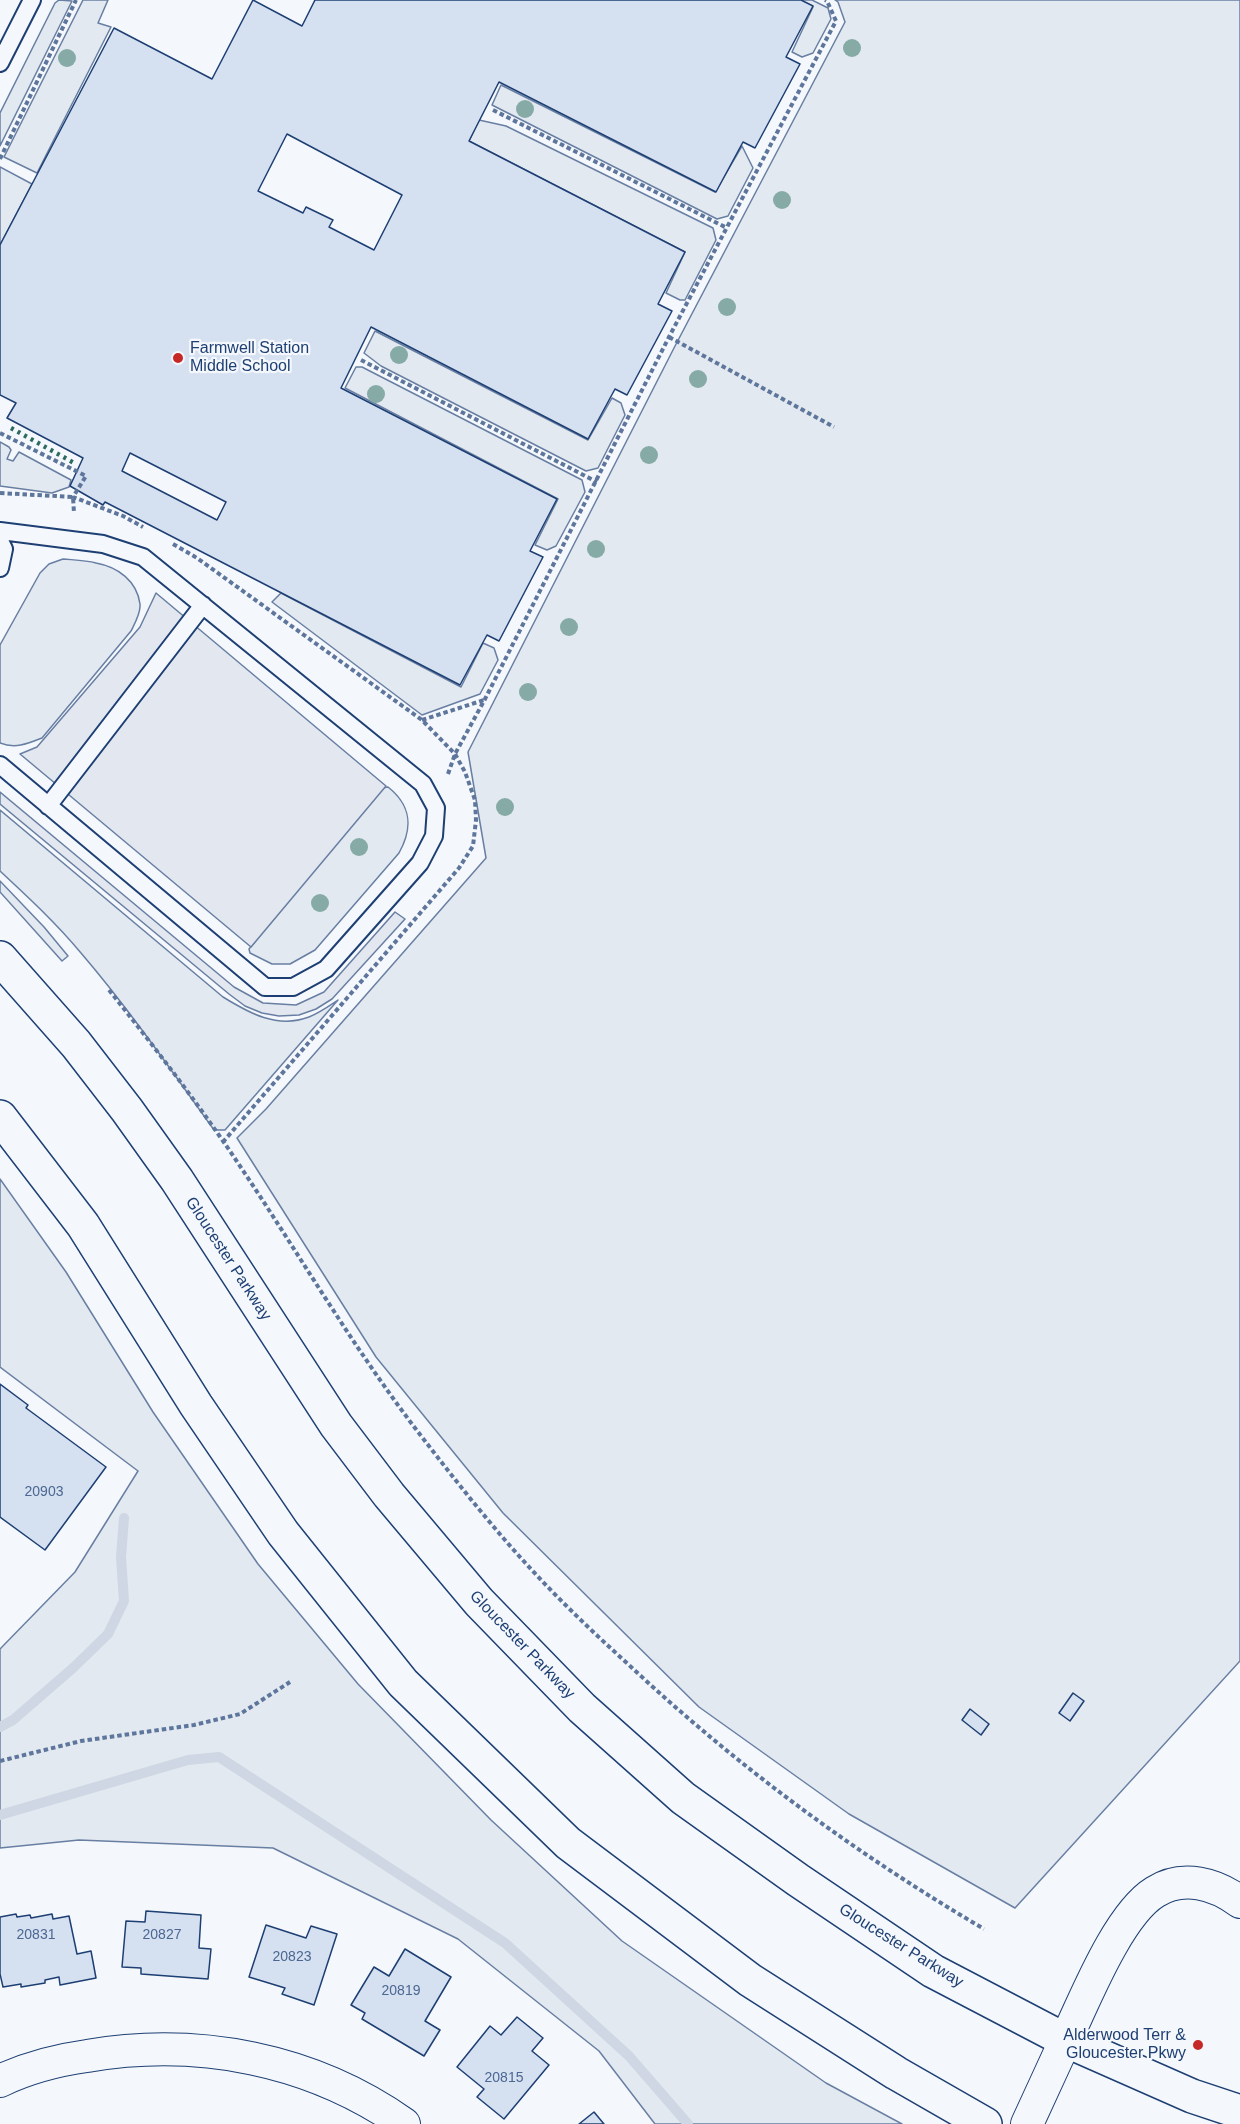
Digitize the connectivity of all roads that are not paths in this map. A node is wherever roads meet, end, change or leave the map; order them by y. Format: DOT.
graph roads {
  1 [pos="32,0"];
  2 [pos="0,63"];
  3 [pos="0,531"];
  4 [pos="0,542"];
  5 [pos="0,568"];
  6 [pos="203,605"];
  7 [pos="0,765"];
  8 [pos="48,806"];
  9 [pos="0,958"];
  10 [pos="0,1117"];
  11 [pos="1240,1902"];
  12 [pos="1065,2040"];
  13 [pos="0,2081"];
  14 [pos="1240,2112"];
  15 [pos="404,2124"];
  16 [pos="986,2124"];
  17 [pos="1027,2124"];
  1 -- 2 [label="lane"];
  3 -- 6 [label="lane"];
  4 -- 5 [label="lane"];
  6 -- 8 [label="lane"];
  6 -- 8 [label="lane"];
  7 -- 8 [label="lane"];
  9 -- 12 [label="main road, Gloucester Parkway"];
  10 -- 16 [label="main road"];
  11 -- 12 [label="street"];
  12 -- 14 [label="main road, Gloucester Parkway"];
  12 -- 17 [label="street"];
  13 -- 15 [label="street"];
}
